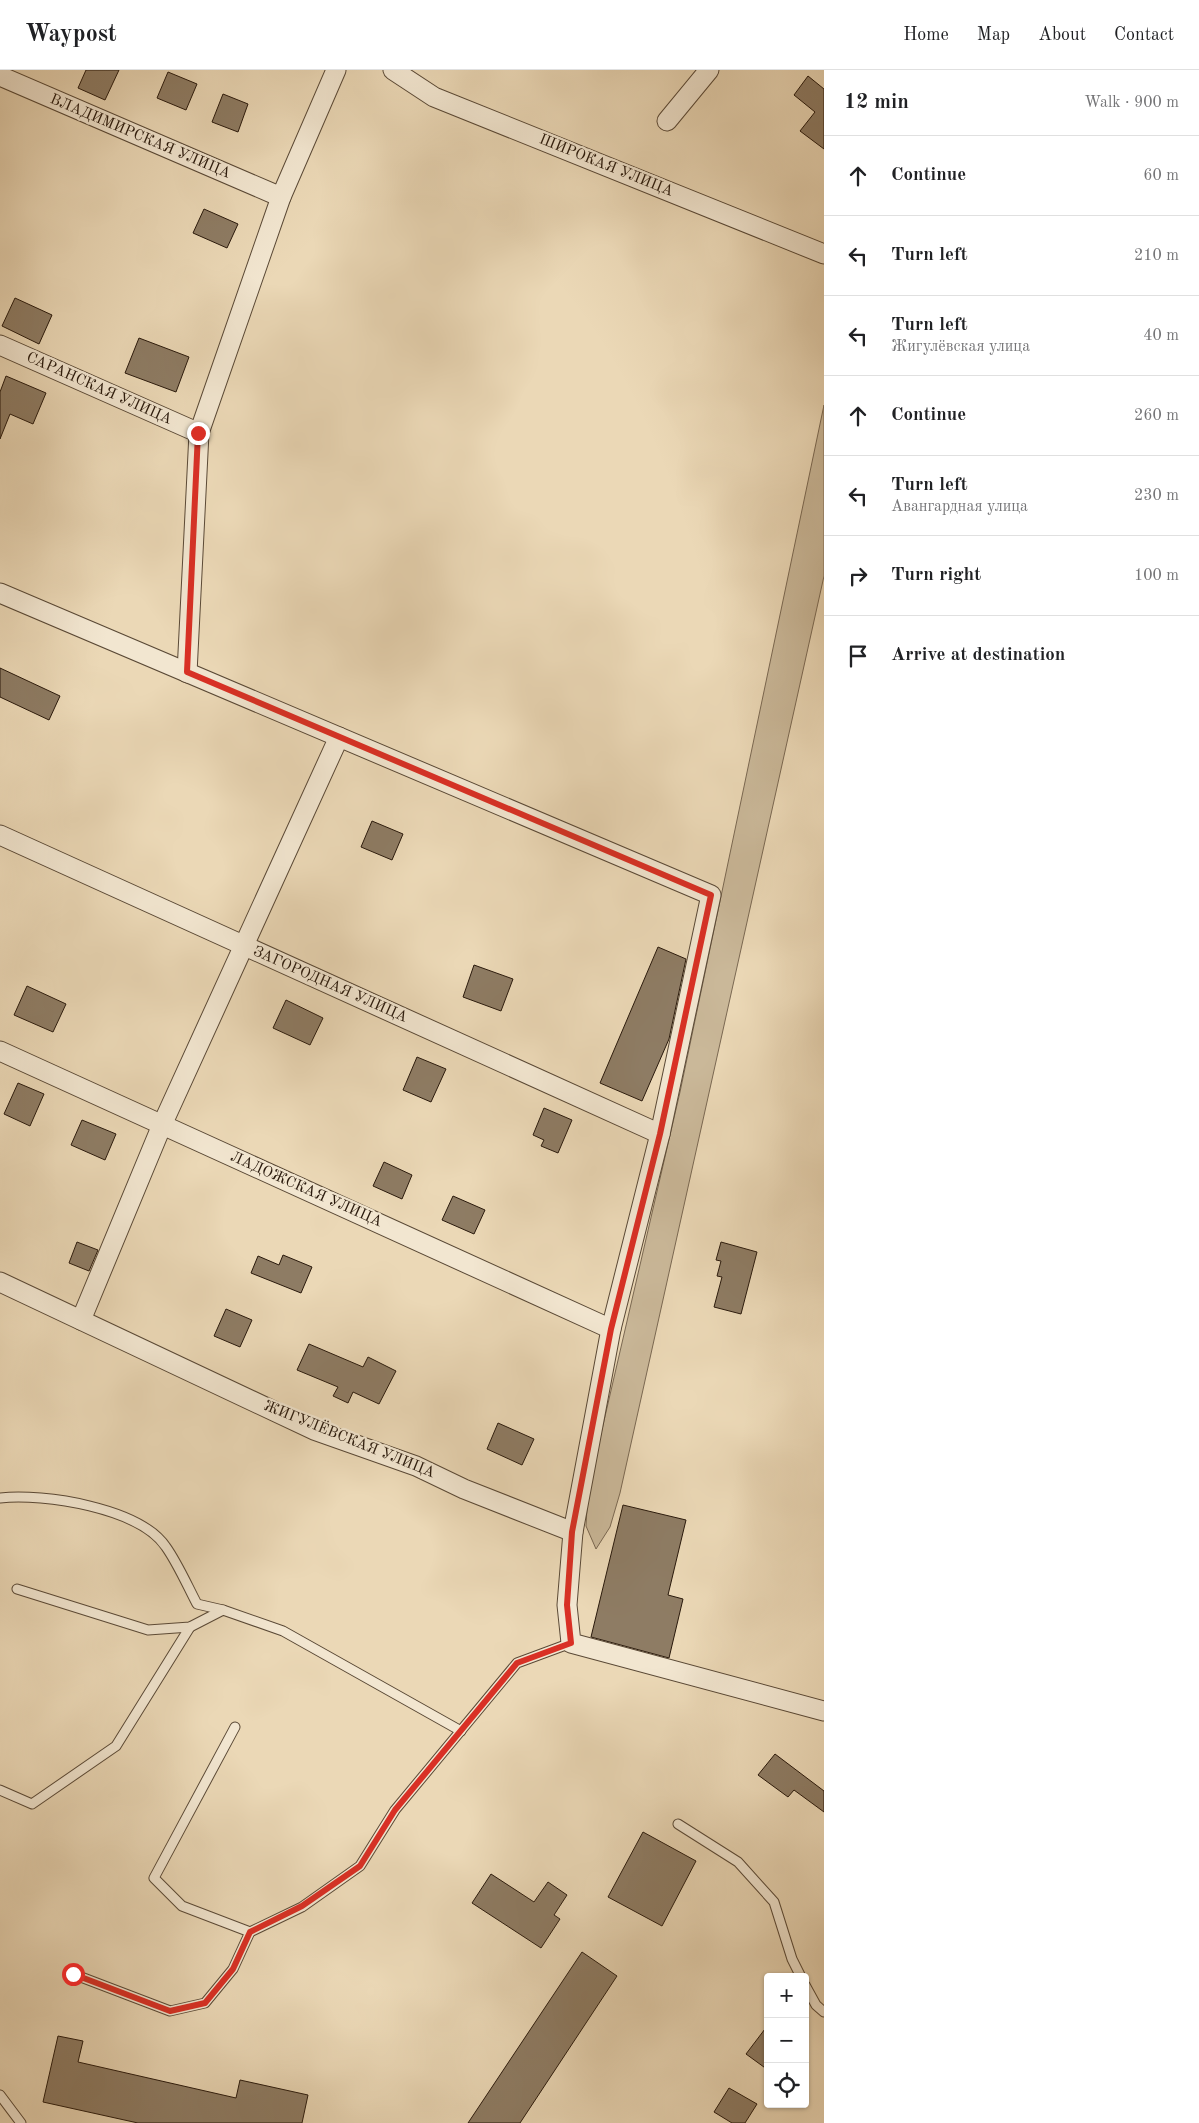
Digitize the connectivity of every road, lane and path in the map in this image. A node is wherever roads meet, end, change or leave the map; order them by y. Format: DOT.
graph roads {
  1 [pos="336,70"];
  2 [pos="393,70"];
  3 [pos="709,70"];
  4 [pos="0,76"];
  5 [pos="667,121"];
  6 [pos="281,197"];
  7 [pos="824,254"];
  8 [pos="0,345"];
  9 [pos="198,433"];
  10 [pos="0,593"];
  11 [pos="187,672"];
  12 [pos="339,737"];
  13 [pos="0,835"];
  14 [pos="244,946"];
  15 [pos="0,1051"];
  16 [pos="162,1125"];
  17 [pos="660,1134"];
  18 [pos="0,1282"];
  19 [pos="80,1320"];
  20 [pos="611,1329"];
  21 [pos="0,1498"];
  22 [pos="572,1532"];
  23 [pos="17,1589"];
  24 [pos="223,1610"];
  25 [pos="190,1627"];
  26 [pos="571,1643"];
  27 [pos="824,1711"];
  28 [pos="235,1727"];
  29 [pos="461,1731"];
  30 [pos="0,1790"];
  31 [pos="678,1824"];
  32 [pos="250,1932"];
  33 [pos="799,1973"];
  34 [pos="73,1974"];
  35 [pos="809,1992"];
  36 [pos="824,2012"];
  37 [pos="0,2095"];
  38 [pos="21,2123"];
  1 -- 6 [label="street"];
  2 -- 7 [label="street, ШИРОКАЯ УЛИЦА"];
  3 -- 5 [label="street"];
  4 -- 6 [label="street, ВЛАДИМИРСКАЯ УЛИЦА"];
  6 -- 9 [label="street"];
  8 -- 9 [label="street, САРАНСКАЯ УЛИЦА"];
  9 -- 11 [label="street"];
  10 -- 11 [label="street"];
  11 -- 12 [label="street"];
  12 -- 14 [label="street"];
  12 -- 17 [label="street"];
  13 -- 14 [label="street, ЗАГОРОДНАЯ УЛИЦА"];
  14 -- 16 [label="street"];
  14 -- 17 [label="street, ЗАГОРОДНАЯ УЛИЦА"];
  15 -- 16 [label="street, ЛАДОЖСКАЯ УЛИЦА"];
  16 -- 19 [label="street"];
  16 -- 20 [label="street, ЛАДОЖСКАЯ УЛИЦА"];
  17 -- 20 [label="street"];
  18 -- 19 [label="street, ЖИГУЛЁВСКАЯ УЛИЦА"];
  19 -- 22 [label="street, ЖИГУЛЁВСКАЯ УЛИЦА"];
  20 -- 22 [label="street"];
  21 -- 24 [label="lane"];
  22 -- 26 [label="street"];
  23 -- 25 [label="lane"];
  24 -- 25 [label="lane"];
  24 -- 29 [label="lane"];
  25 -- 30 [label="lane"];
  26 -- 27 [label="street"];
  26 -- 29 [label="lane"];
  28 -- 32 [label="lane"];
  29 -- 32 [label="lane"];
  31 -- 33 [label="lane"];
  32 -- 34 [label="lane"];
  35 -- 36 [label="lane"];
  37 -- 38 [label="lane"];
}
